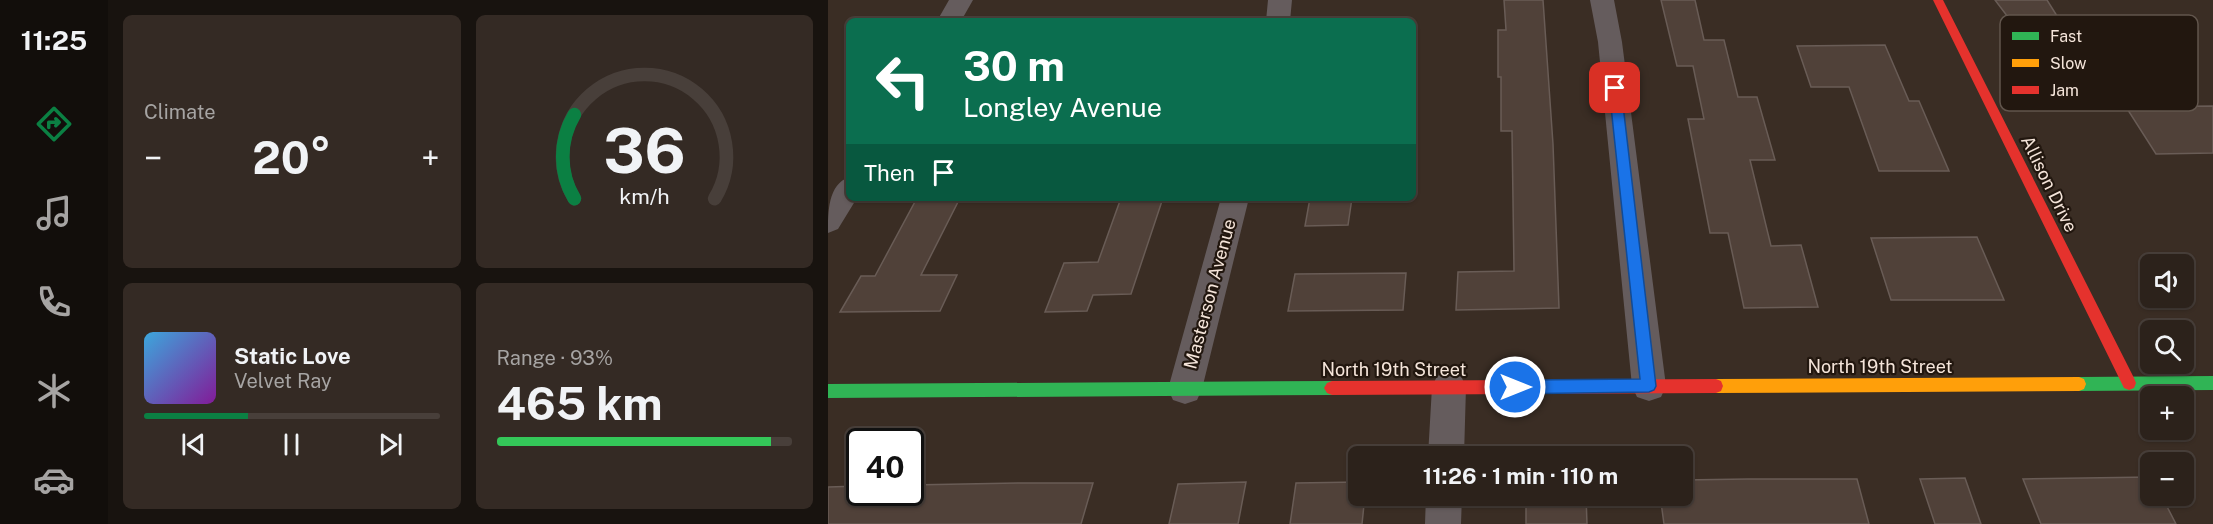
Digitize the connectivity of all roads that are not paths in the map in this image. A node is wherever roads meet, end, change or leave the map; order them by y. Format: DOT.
graph roads {
  1 [pos="961,0"];
  2 [pos="1280,0"];
  3 [pos="1602,0"];
  4 [pos="1938,0"];
  5 [pos="951,18"];
  6 [pos="1278,18"];
  7 [pos="846,193"];
  8 [pos="1234,201"];
  9 [pos="828,221"];
  10 [pos="2128,383"];
  11 [pos="2213,383"];
  12 [pos="1649,386"];
  13 [pos="1449,387"];
  14 [pos="1185,389"];
  15 [pos="828,392"];
  16 [pos="1446,446"];
  17 [pos="1444,506"];
  18 [pos="1443,524"];
  1 -- 5 [label="street"];
  2 -- 6 [label="street"];
  3 -- 12 [label="street"];
  4 -- 10 [label="street, Allison Drive"];
  7 -- 9 [label="street"];
  8 -- 14 [label="street, Masterson Avenue"];
  10 -- 11 [label="street, North 19th Street"];
  10 -- 12 [label="street, North 19th Street"];
  12 -- 13 [label="street, North 19th Street"];
  13 -- 14 [label="street, North 19th Street"];
  13 -- 16 [label="street"];
  14 -- 15 [label="street, North 19th Street"];
  17 -- 18 [label="street"];
}
